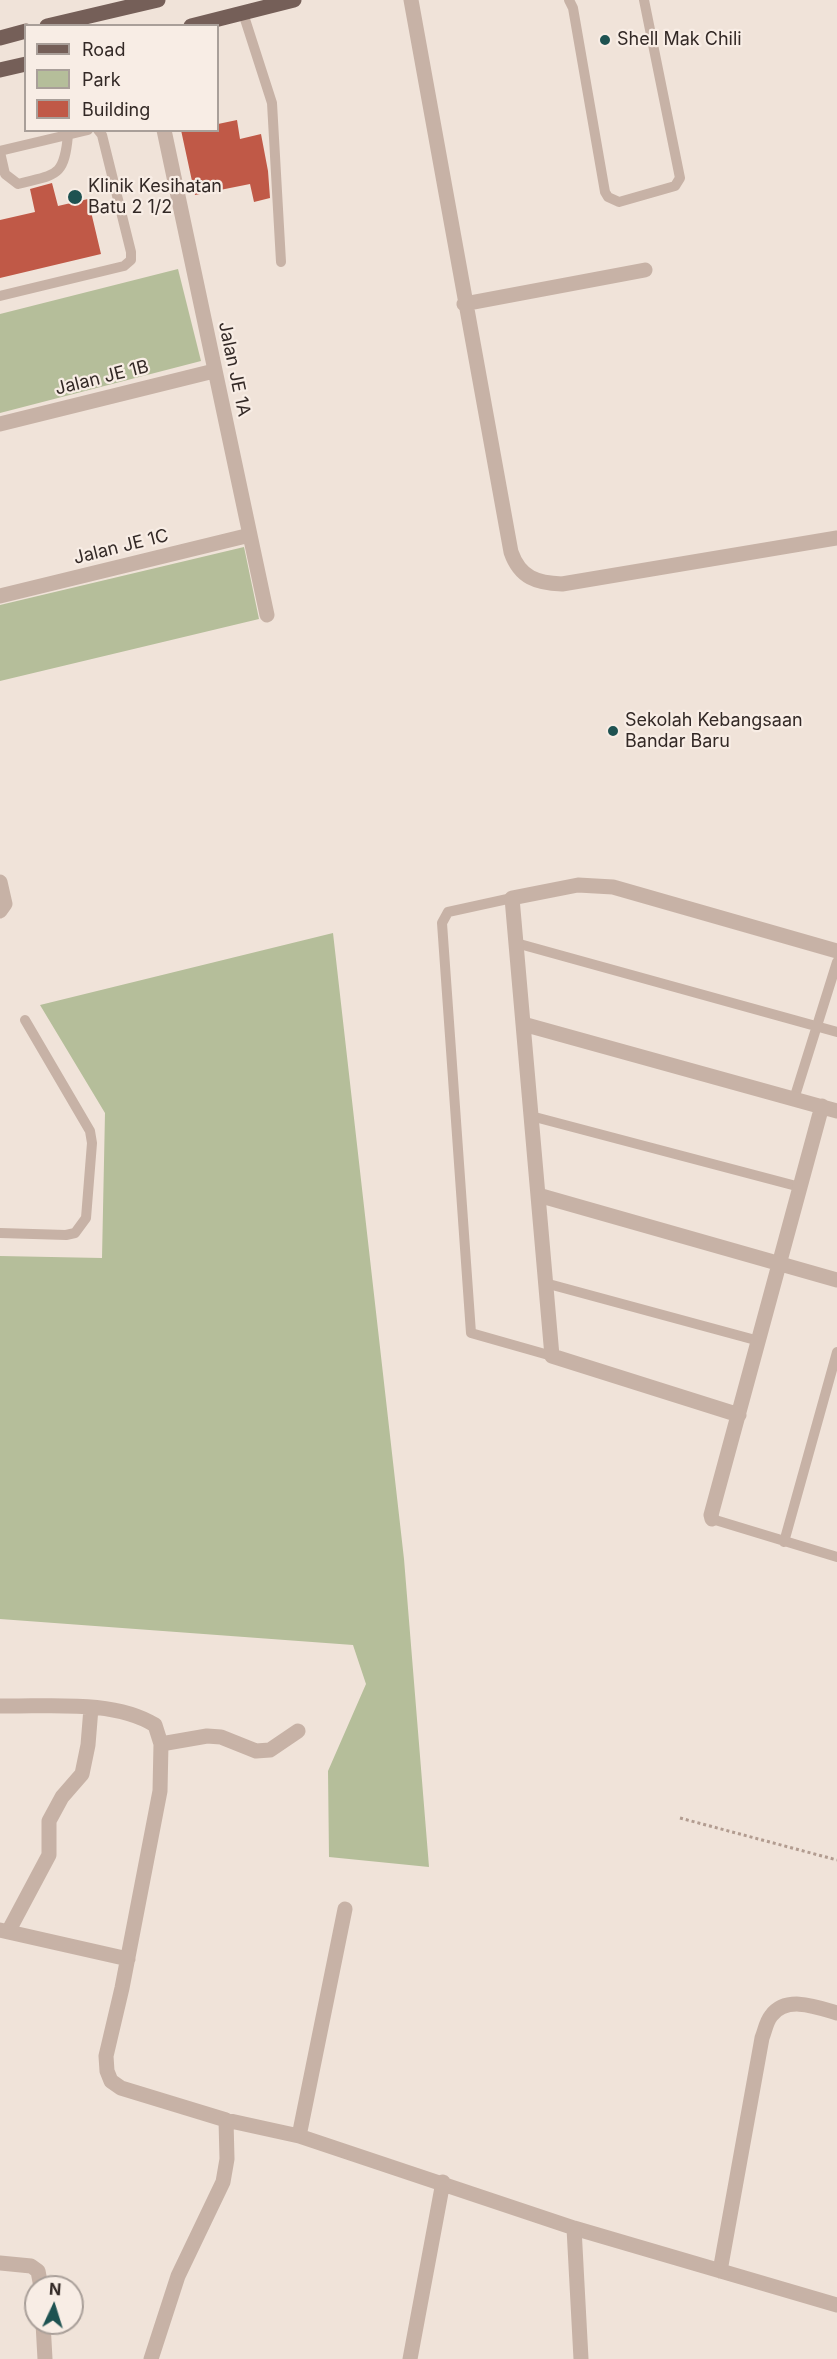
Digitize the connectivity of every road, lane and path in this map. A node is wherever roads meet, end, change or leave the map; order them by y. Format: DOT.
graph roads {
  1 [pos="156,0"];
  2 [pos="294,0"];
  3 [pos="411,0"];
  4 [pos="569,0"];
  5 [pos="644,0"];
  6 [pos="243,13"];
  7 [pos="55,24"];
  8 [pos="199,24"];
  9 [pos="24,32"];
  10 [pos="0,38"];
  11 [pos="24,64"];
  12 [pos="0,70"];
  13 [pos="79,132"];
  14 [pos="100,132"];
  15 [pos="164,132"];
  16 [pos="68,135"];
  17 [pos="0,152"];
  18 [pos="281,262"];
  19 [pos="645,270"];
  20 [pos="0,296"];
  21 [pos="464,304"];
  22 [pos="214,371"];
  23 [pos="0,424"];
  24 [pos="250,535"];
  25 [pos="837,538"];
  26 [pos="0,596"];
  27 [pos="267,615"];
  28 [pos="0,882"];
  29 [pos="512,898"];
  30 [pos="0,911"];
  31 [pos="516,942"];
  32 [pos="837,951"];
  33 [pos="837,962"];
  34 [pos="25,1020"];
  35 [pos="523,1024"];
  36 [pos="817,1026"];
  37 [pos="837,1032"];
  38 [pos="794,1099"];
  39 [pos="822,1106"];
  40 [pos="837,1111"];
  41 [pos="531,1116"];
  42 [pos="800,1187"];
  43 [pos="538,1195"];
  44 [pos="0,1233"];
  45 [pos="780,1262"];
  46 [pos="837,1280"];
  47 [pos="545,1283"];
  48 [pos="759,1341"];
  49 [pos="837,1352"];
  50 [pos="552,1356"];
  51 [pos="740,1416"];
  52 [pos="712,1520"];
  53 [pos="784,1542"];
  54 [pos="837,1557"];
  55 [pos="0,1706"];
  56 [pos="91,1708"];
  57 [pos="298,1731"];
  58 [pos="161,1744"];
  59 [pos="680,1818"];
  60 [pos="837,1860"];
  61 [pos="345,1909"];
  62 [pos="4,1931"];
  63 [pos="128,1959"];
  64 [pos="837,2013"];
  65 [pos="226,2120"];
  66 [pos="300,2136"];
  67 [pos="442,2182"];
  68 [pos="574,2228"];
  69 [pos="0,2262"];
  70 [pos="720,2271"];
  71 [pos="39,2275"];
  72 [pos="837,2304"];
  73 [pos="44,2335"];
  74 [pos="45,2359"];
  75 [pos="150,2359"];
  76 [pos="410,2359"];
  77 [pos="581,2359"];
  1 -- 7 [label="main road"];
  2 -- 6 [label="main road"];
  3 -- 21 [label="street"];
  4 -- 5 [label="lane"];
  6 -- 8 [label="main road"];
  6 -- 18 [label="lane"];
  9 -- 10 [label="main road"];
  11 -- 12 [label="main road"];
  13 -- 16 [label="lane"];
  14 -- 20 [label="lane"];
  15 -- 22 [label="street, Jalan JE 1A"];
  16 -- 17 [label="lane"];
  16 -- 17 [label="lane"];
  19 -- 21 [label="street"];
  21 -- 25 [label="street"];
  22 -- 23 [label="street, Jalan JE 1B"];
  22 -- 24 [label="street, Jalan JE 1A"];
  24 -- 26 [label="street, Jalan JE 1C"];
  24 -- 27 [label="street, Jalan JE 1A"];
  28 -- 30 [label="street"];
  29 -- 31 [label="street"];
  29 -- 32 [label="street"];
  29 -- 50 [label="lane"];
  31 -- 35 [label="street"];
  31 -- 36 [label="lane"];
  33 -- 36 [label="lane"];
  34 -- 44 [label="lane"];
  35 -- 38 [label="street"];
  35 -- 41 [label="street"];
  36 -- 37 [label="lane"];
  36 -- 38 [label="lane"];
  38 -- 39 [label="street"];
  39 -- 40 [label="street"];
  39 -- 42 [label="street"];
  41 -- 42 [label="lane"];
  41 -- 43 [label="street"];
  42 -- 45 [label="street"];
  43 -- 45 [label="street"];
  43 -- 47 [label="street"];
  45 -- 46 [label="street"];
  45 -- 48 [label="street"];
  47 -- 48 [label="lane"];
  47 -- 50 [label="street"];
  48 -- 51 [label="street"];
  49 -- 53 [label="lane"];
  50 -- 51 [label="street"];
  51 -- 52 [label="street"];
  52 -- 53 [label="lane"];
  53 -- 54 [label="lane"];
  55 -- 56 [label="street"];
  56 -- 58 [label="street"];
  56 -- 62 [label="street"];
  57 -- 58 [label="street"];
  58 -- 63 [label="street"];
  59 -- 60 [label="path"];
  61 -- 66 [label="street"];
  62 -- 63 [label="street"];
  63 -- 65 [label="street"];
  64 -- 70 [label="street"];
  65 -- 66 [label="street"];
  65 -- 75 [label="street"];
  66 -- 67 [label="street"];
  67 -- 68 [label="street"];
  67 -- 76 [label="street"];
  68 -- 70 [label="street"];
  68 -- 77 [label="street"];
  69 -- 71 [label="street"];
  70 -- 72 [label="street"];
  73 -- 74 [label="street"];
}
